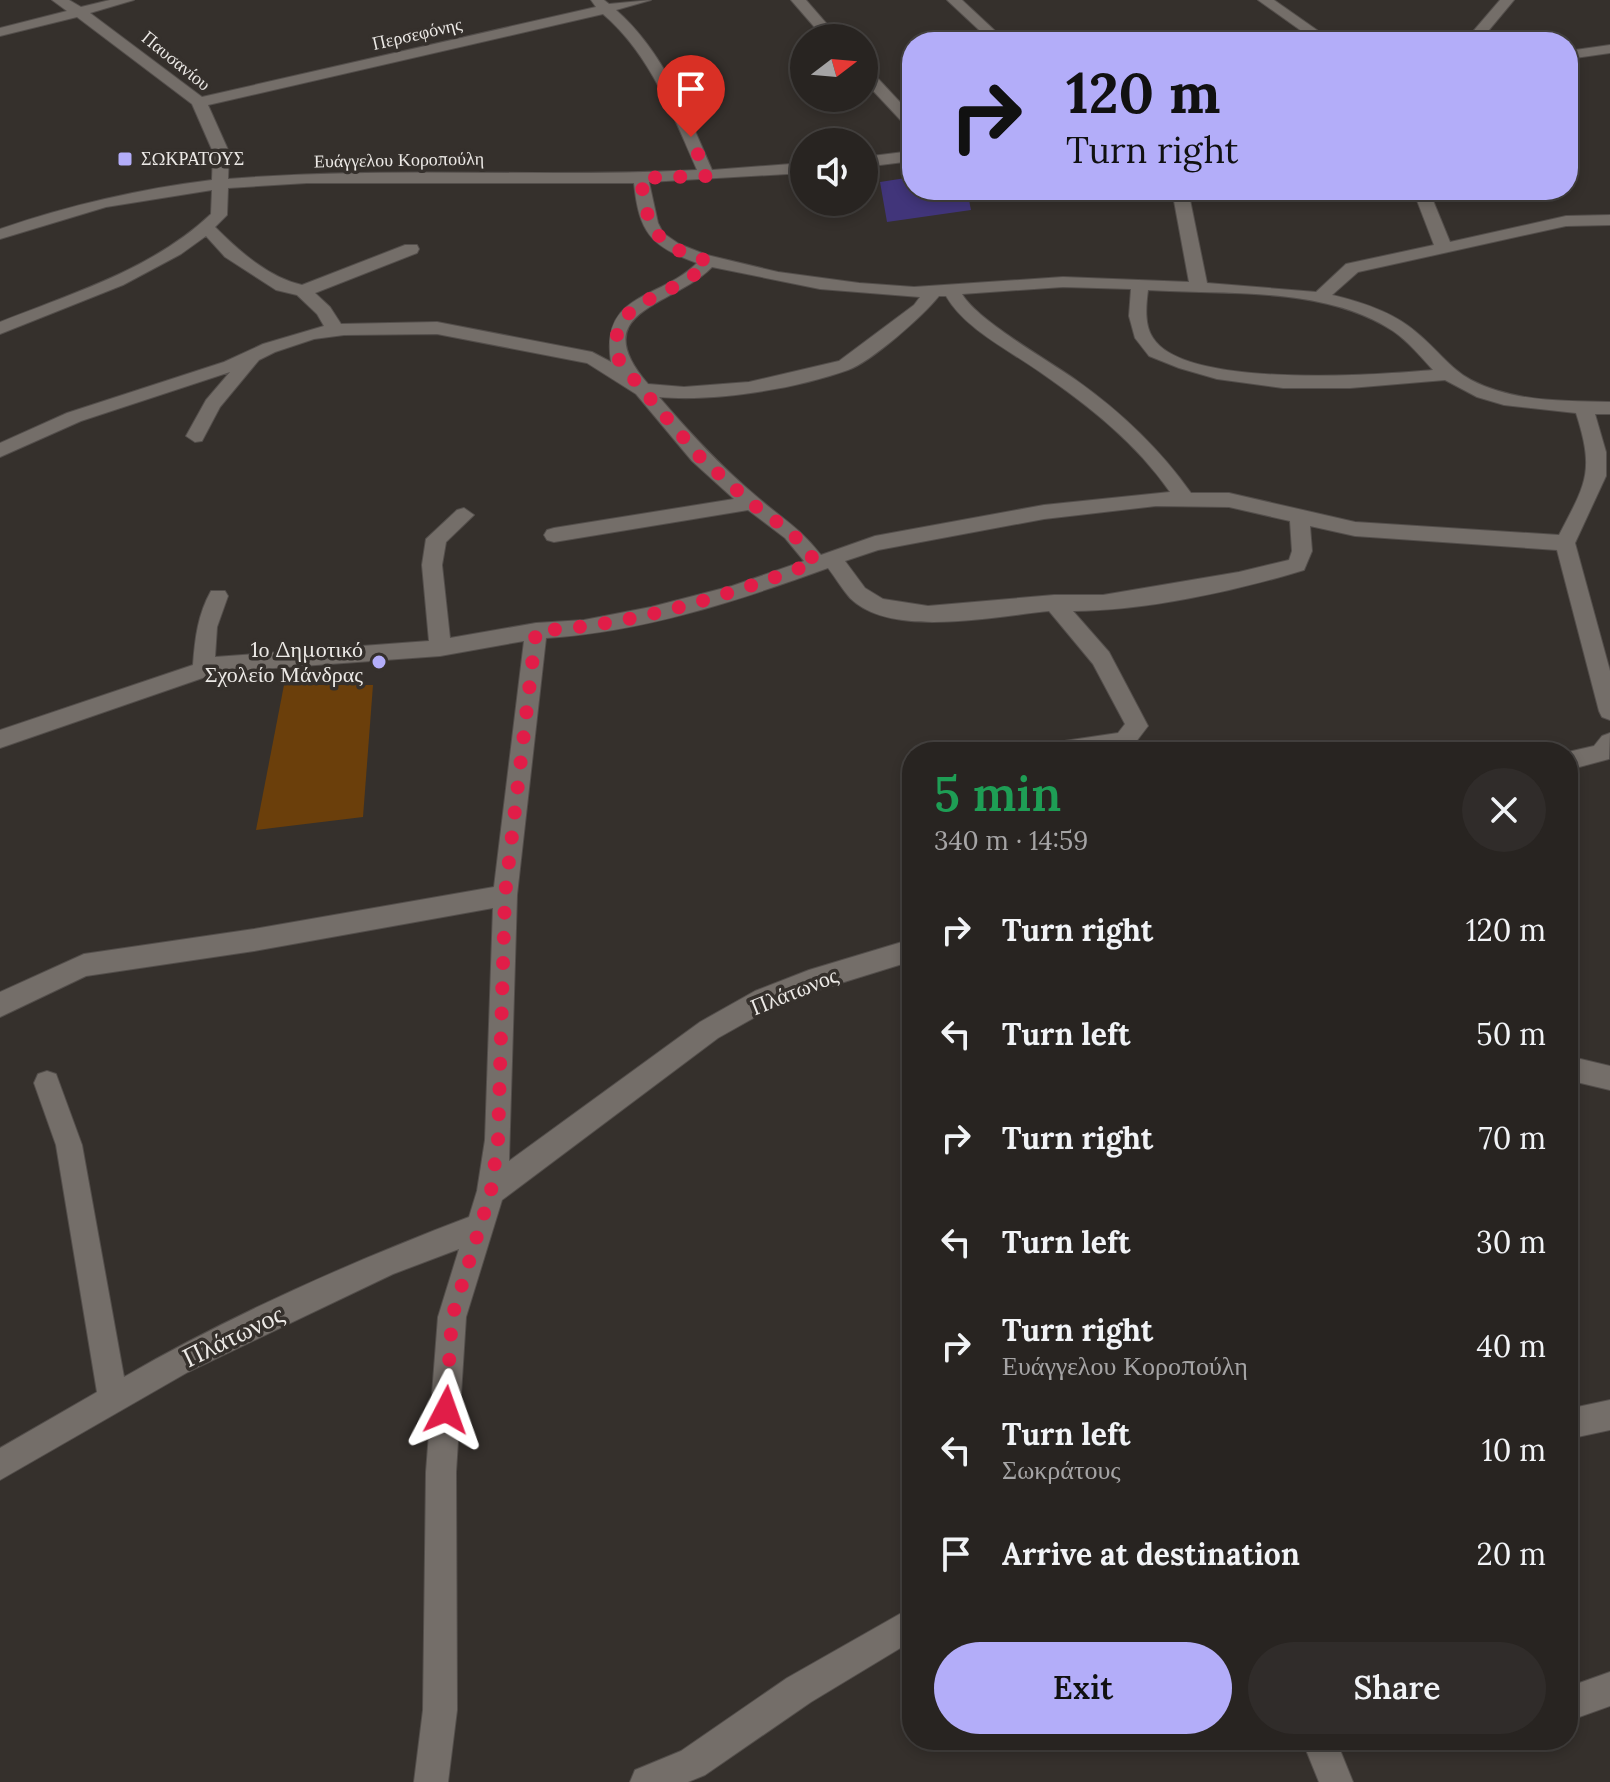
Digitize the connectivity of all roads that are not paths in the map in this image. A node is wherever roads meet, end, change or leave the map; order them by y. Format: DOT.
graph roads {
  1 [pos="59,0"];
  2 [pos="127,0"];
  3 [pos="644,0"];
  4 [pos="798,0"];
  5 [pos="954,0"];
  6 [pos="1265,0"];
  7 [pos="1507,0"];
  8 [pos="600,4"];
  9 [pos="81,13"];
  10 [pos="819,24"];
  11 [pos="0,32"];
  12 [pos="989,32"];
  13 [pos="1312,32"];
  14 [pos="1480,32"];
  15 [pos="1610,49"];
  16 [pos="1578,54"];
  17 [pos="878,87"];
  18 [pos="199,102"];
  19 [pos="902,113"];
  20 [pos="902,157"];
  21 [pos="878,160"];
  22 [pos="790,169"];
  23 [pos="707,176"];
  24 [pos="641,178"];
  25 [pos="222,184"];
  26 [pos="1182,200"];
  27 [pos="1425,200"];
  28 [pos="1610,220"];
  29 [pos="207,228"];
  30 [pos="0,234"];
  31 [pos="1443,246"];
  32 [pos="411,249"];
  33 [pos="708,261"];
  34 [pos="1140,285"];
  35 [pos="1199,288"];
  36 [pos="944,290"];
  37 [pos="303,291"];
  38 [pos="1319,298"];
  39 [pos="0,328"];
  40 [pos="336,331"];
  41 [pos="254,355"];
  42 [pos="1449,374"];
  43 [pos="641,389"];
  44 [pos="1584,408"];
  45 [pos="1610,408"];
  46 [pos="195,436"];
  47 [pos="0,451"];
  48 [pos="1186,500"];
  49 [pos="751,503"];
  50 [pos="1299,514"];
  51 [pos="464,515"];
  52 [pos="554,535"];
  53 [pos="1565,543"];
  54 [pos="823,560"];
  55 [pos="218,596"];
  56 [pos="1054,603"];
  57 [pos="536,631"];
  58 [pos="440,648"];
  59 [pos="203,669"];
  60 [pos="1609,702"];
  61 [pos="0,739"];
  62 [pos="1117,742"];
  63 [pos="1610,742"];
  64 [pos="1578,759"];
  65 [pos="505,895"];
  66 [pos="902,953"];
  67 [pos="0,1005"];
  68 [pos="1578,1070"];
  69 [pos="1610,1078"];
  70 [pos="47,1083"];
  71 [pos="491,1191"];
  72 [pos="477,1228"];
  73 [pos="113,1400"];
  74 [pos="1610,1415"];
  75 [pos="1578,1422"];
  76 [pos="0,1465"];
  77 [pos="902,1629"];
  78 [pos="1610,1689"];
  79 [pos="1578,1700"];
  80 [pos="1323,1750"];
  81 [pos="431,1782"];
  82 [pos="647,1782"];
  83 [pos="1336,1782"];
  1 -- 9 [label="street, Παυσανίου"];
  2 -- 9 [label="street"];
  3 -- 8 [label="street, Περσεφόνης"];
  4 -- 10 [label="street"];
  5 -- 12 [label="street"];
  6 -- 13 [label="street"];
  7 -- 14 [label="street"];
  8 -- 18 [label="street, Περσεφόνης"];
  8 -- 23 [label="street"];
  9 -- 11 [label="street"];
  9 -- 18 [label="street, Παυσανίου"];
  15 -- 16 [label="street"];
  17 -- 19 [label="street"];
  18 -- 25 [label="street, Παυσανίου"];
  20 -- 21 [label="street"];
  22 -- 23 [label="street, Ευάγγελου Κοροπούλη"];
  23 -- 24 [label="street, Ευάγγελου Κοροπούλη"];
  24 -- 25 [label="street, Ευάγγελου Κοροπούλη"];
  24 -- 33 [label="street"];
  25 -- 29 [label="street, Παυσανίου"];
  25 -- 30 [label="street, Ευάγγελου Κοροπούλη"];
  26 -- 35 [label="street"];
  27 -- 31 [label="street"];
  28 -- 31 [label="street"];
  29 -- 37 [label="street"];
  29 -- 39 [label="street"];
  31 -- 38 [label="street"];
  32 -- 37 [label="street"];
  33 -- 36 [label="street"];
  33 -- 43 [label="street"];
  34 -- 35 [label="street"];
  34 -- 36 [label="street"];
  34 -- 42 [label="street"];
  35 -- 38 [label="street"];
  36 -- 43 [label="street"];
  36 -- 48 [label="street"];
  37 -- 40 [label="street"];
  38 -- 42 [label="street"];
  40 -- 41 [label="street"];
  40 -- 43 [label="street"];
  41 -- 46 [label="street"];
  41 -- 47 [label="street"];
  42 -- 44 [label="street"];
  43 -- 49 [label="street"];
  44 -- 45 [label="street"];
  44 -- 53 [label="street"];
  48 -- 50 [label="street"];
  48 -- 54 [label="street"];
  49 -- 52 [label="street"];
  49 -- 54 [label="street"];
  50 -- 53 [label="street"];
  50 -- 56 [label="street"];
  51 -- 58 [label="street"];
  53 -- 60 [label="street"];
  54 -- 56 [label="street"];
  54 -- 57 [label="street"];
  55 -- 59 [label="street"];
  56 -- 62 [label="street"];
  57 -- 58 [label="street"];
  57 -- 65 [label="street"];
  58 -- 59 [label="street"];
  59 -- 61 [label="street"];
  63 -- 64 [label="street"];
  65 -- 67 [label="street"];
  65 -- 71 [label="street"];
  66 -- 71 [label="street, Πλάτωνος"];
  68 -- 69 [label="street"];
  70 -- 73 [label="street"];
  71 -- 72 [label="street"];
  72 -- 73 [label="street, Πλάτωνος"];
  72 -- 81 [label="street"];
  73 -- 76 [label="street, Πλάτωνος"];
  74 -- 75 [label="street"];
  77 -- 82 [label="street"];
  78 -- 79 [label="street"];
  80 -- 83 [label="street"];
}
